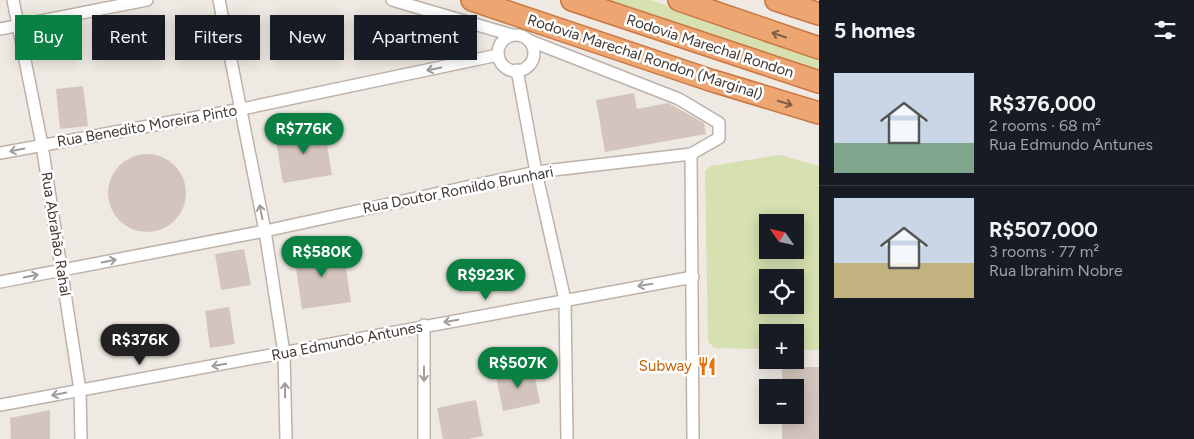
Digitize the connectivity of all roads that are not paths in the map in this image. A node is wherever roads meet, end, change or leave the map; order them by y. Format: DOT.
graph roads {
  1 [pos="13,0"];
  2 [pos="147,0"];
  3 [pos="219,0"];
  4 [pos="392,0"];
  5 [pos="472,0"];
  6 [pos="572,0"];
  7 [pos="679,0"];
  8 [pos="776,0"];
  9 [pos="814,12"];
  10 [pos="16,15"];
  11 [pos="73,15"];
  12 [pos="15,26"];
  13 [pos="480,27"];
  14 [pos="0,29"];
  15 [pos="512,35"];
  16 [pos="528,40"];
  17 [pos="819,48"];
  18 [pos="499,51"];
  19 [pos="552,51"];
  20 [pos="533,56"];
  21 [pos="25,60"];
  22 [pos="517,70"];
  23 [pos="819,82"];
  24 [pos="242,109"];
  25 [pos="819,113"];
  26 [pos="42,146"];
  27 [pos="0,153"];
  28 [pos="691,154"];
  29 [pos="536,172"];
  30 [pos="265,231"];
  31 [pos="62,270"];
  32 [pos="693,277"];
  33 [pos="0,282"];
  34 [pos="565,300"];
  35 [pos="424,325"];
  36 [pos="284,353"];
  37 [pos="80,390"];
  38 [pos="0,405"];
  39 [pos="81,439"];
  40 [pos="286,439"];
  41 [pos="424,439"];
  42 [pos="567,439"];
  43 [pos="693,439"];
  1 -- 10 [label="street, Rua Abrahão Rahal"];
  2 -- 11 [label="street"];
  3 -- 24 [label="street"];
  4 -- 13 [label="street"];
  5 -- 25 [label="highway, Rodovia Marechal Rondon (Marginal), one-way"];
  6 -- 23 [label="highway, Rodovia Marechal Rondon"];
  17 -- 7 [label="highway, one-way"];
  8 -- 9 [label="highway"];
  12 -- 14 [label="street"];
  13 -- 15 [label="street"];
  13 -- 18 [label="street"];
  15 -- 16 [label="street"];
  15 -- 18 [label="street"];
  16 -- 19 [label="street, Rua Doutor Romildo Brunhari"];
  16 -- 20 [label="street"];
  18 -- 22 [label="street"];
  18 -- 24 [label="street, Rua Benedito Moreira Pinto, one-way"];
  19 -- 20 [label="street"];
  19 -- 28 [label="street, Rua Doutor Romildo Brunhari"];
  20 -- 22 [label="street"];
  21 -- 26 [label="street, Rua Abrahão Rahal"];
  22 -- 29 [label="street"];
  24 -- 26 [label="street, Rua Benedito Moreira Pinto"];
  30 -- 24 [label="street, one-way"];
  26 -- 27 [label="street, Rua Benedito Moreira Pinto, one-way"];
  26 -- 31 [label="street, Rua Abrahão Rahal"];
  28 -- 29 [label="street, Rua Doutor Romildo Brunhari"];
  28 -- 32 [label="street"];
  29 -- 30 [label="street, Rua Doutor Romildo Brunhari"];
  29 -- 34 [label="street"];
  31 -- 30 [label="street, Rua Doutor Romildo Brunhari, one-way"];
  30 -- 36 [label="street"];
  33 -- 31 [label="street, Rua Doutor Romildo Brunhari, one-way"];
  31 -- 37 [label="street, Rua Abrahão Rahal"];
  32 -- 34 [label="street, Rua Edmundo Antunes, one-way"];
  32 -- 43 [label="street"];
  34 -- 35 [label="street, Rua Edmundo Antunes, one-way"];
  34 -- 42 [label="street"];
  35 -- 36 [label="street, Rua Edmundo Antunes"];
  35 -- 41 [label="street, one-way"];
  36 -- 37 [label="street, Rua Edmundo Antunes, one-way"];
  40 -- 36 [label="street, one-way"];
  37 -- 38 [label="street, Rua Edmundo Antunes, one-way"];
  37 -- 39 [label="street, Rua Abrahão Rahal"];
}
